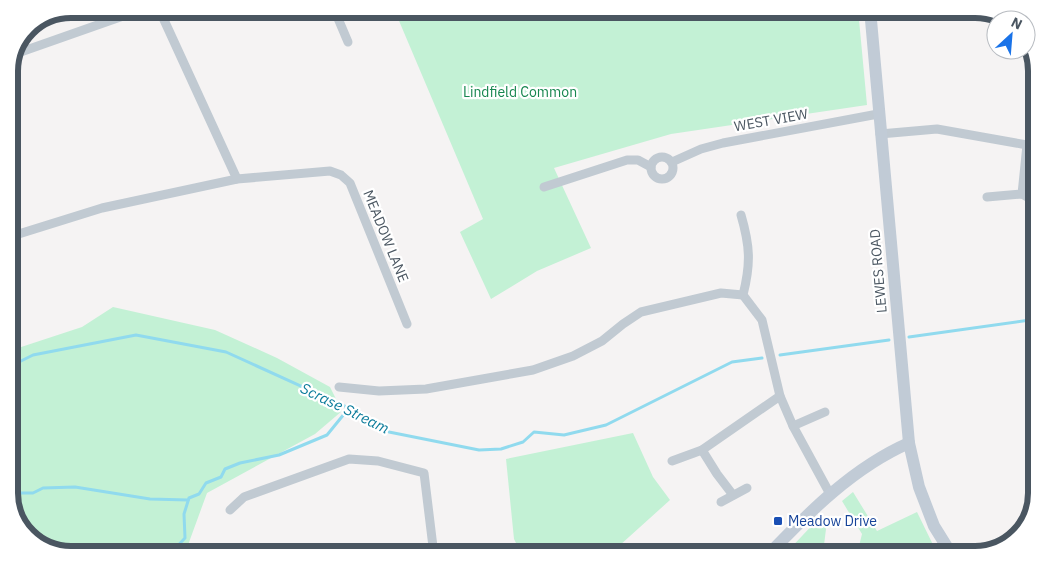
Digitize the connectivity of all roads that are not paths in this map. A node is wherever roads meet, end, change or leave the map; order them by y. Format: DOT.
graph roads {
  1 [pos="117,18"];
  2 [pos="163,18"];
  3 [pos="338,18"];
  4 [pos="871,18"];
  5 [pos="348,42"];
  6 [pos="21,52"];
  7 [pos="878,114"];
  8 [pos="880,134"];
  9 [pos="1027,145"];
  10 [pos="672,162"];
  11 [pos="651,167"];
  12 [pos="237,179"];
  13 [pos="544,187"];
  14 [pos="1022,194"];
  15 [pos="987,197"];
  16 [pos="1028,198"];
  17 [pos="741,215"];
  18 [pos="18,234"];
  19 [pos="743,295"];
  20 [pos="407,324"];
  21 [pos="339,387"];
  22 [pos="780,396"];
  23 [pos="825,412"];
  24 [pos="793,426"];
  25 [pos="909,443"];
  26 [pos="702,450"];
  27 [pos="672,461"];
  28 [pos="747,488"];
  29 [pos="830,494"];
  30 [pos="733,496"];
  31 [pos="721,502"];
  32 [pos="230,510"];
  33 [pos="433,546"];
  34 [pos="777,546"];
  35 [pos="946,546"];
  1 -- 6 [label="street"];
  2 -- 12 [label="street"];
  3 -- 5 [label="street"];
  4 -- 7 [label="main road, LEWES ROAD"];
  7 -- 8 [label="main road, LEWES ROAD"];
  7 -- 10 [label="street, WEST VIEW"];
  8 -- 9 [label="street"];
  8 -- 25 [label="main road, LEWES ROAD"];
  9 -- 14 [label="street"];
  10 -- 11 [label="street, WEST VIEW"];
  10 -- 11 [label="street"];
  11 -- 13 [label="street"];
  12 -- 18 [label="street, MEADOW LANE"];
  12 -- 20 [label="street, MEADOW LANE"];
  14 -- 15 [label="street"];
  14 -- 16 [label="street"];
  17 -- 19 [label="street"];
  19 -- 21 [label="street"];
  19 -- 22 [label="street"];
  22 -- 24 [label="street"];
  22 -- 26 [label="street"];
  23 -- 24 [label="street"];
  24 -- 29 [label="street"];
  25 -- 29 [label="main road"];
  25 -- 35 [label="main road, LEWES ROAD"];
  26 -- 27 [label="street"];
  26 -- 30 [label="street"];
  28 -- 30 [label="street"];
  29 -- 34 [label="main road"];
  30 -- 31 [label="street"];
  32 -- 33 [label="street"];
}
